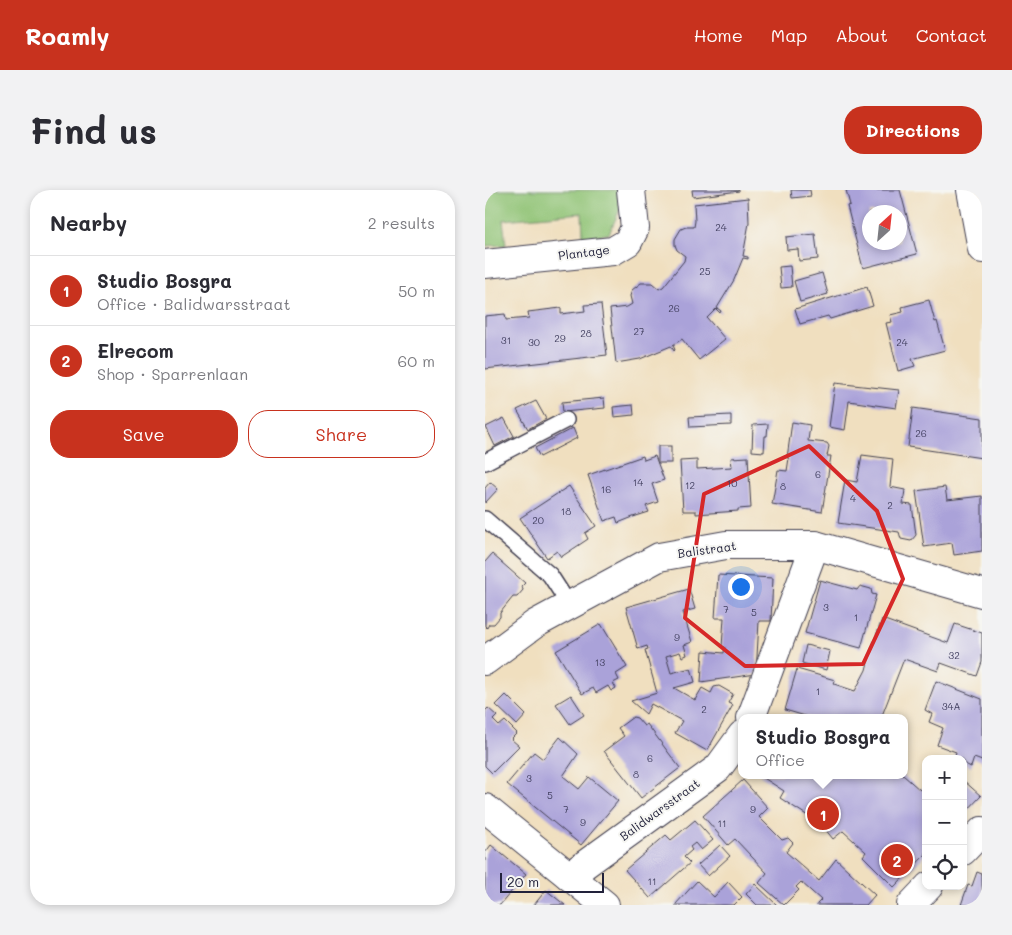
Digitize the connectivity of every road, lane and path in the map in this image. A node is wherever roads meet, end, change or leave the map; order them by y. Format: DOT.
graph roads {
  1 [pos="631,190"];
  2 [pos="971,190"];
  3 [pos="982,249"];
  4 [pos="485,264"];
  5 [pos="566,420"];
  6 [pos="485,462"];
  7 [pos="485,519"];
  8 [pos="815,545"];
  9 [pos="982,592"];
  10 [pos="570,606"];
  11 [pos="485,662"];
  12 [pos="752,714"];
  13 [pos="738,740"];
  14 [pos="485,808"];
  15 [pos="982,831"];
  16 [pos="967,847"];
  17 [pos="569,876"];
  18 [pos="925,890"];
  19 [pos="605,905"];
  20 [pos="911,905"];
  1 -- 4 [label="street, Plantage"];
  2 -- 3 [label="street"];
  5 -- 6 [label="lane"];
  7 -- 10 [label="lane"];
  8 -- 9 [label="street, Balistraat"];
  8 -- 10 [label="street, Balistraat"];
  8 -- 12 [label="street"];
  10 -- 11 [label="street, Balistraat"];
  13 -- 17 [label="street, Balidwarsstraat"];
  14 -- 17 [label="street"];
  15 -- 16 [label="street"];
  17 -- 19 [label="street"];
  18 -- 20 [label="street"];
}
